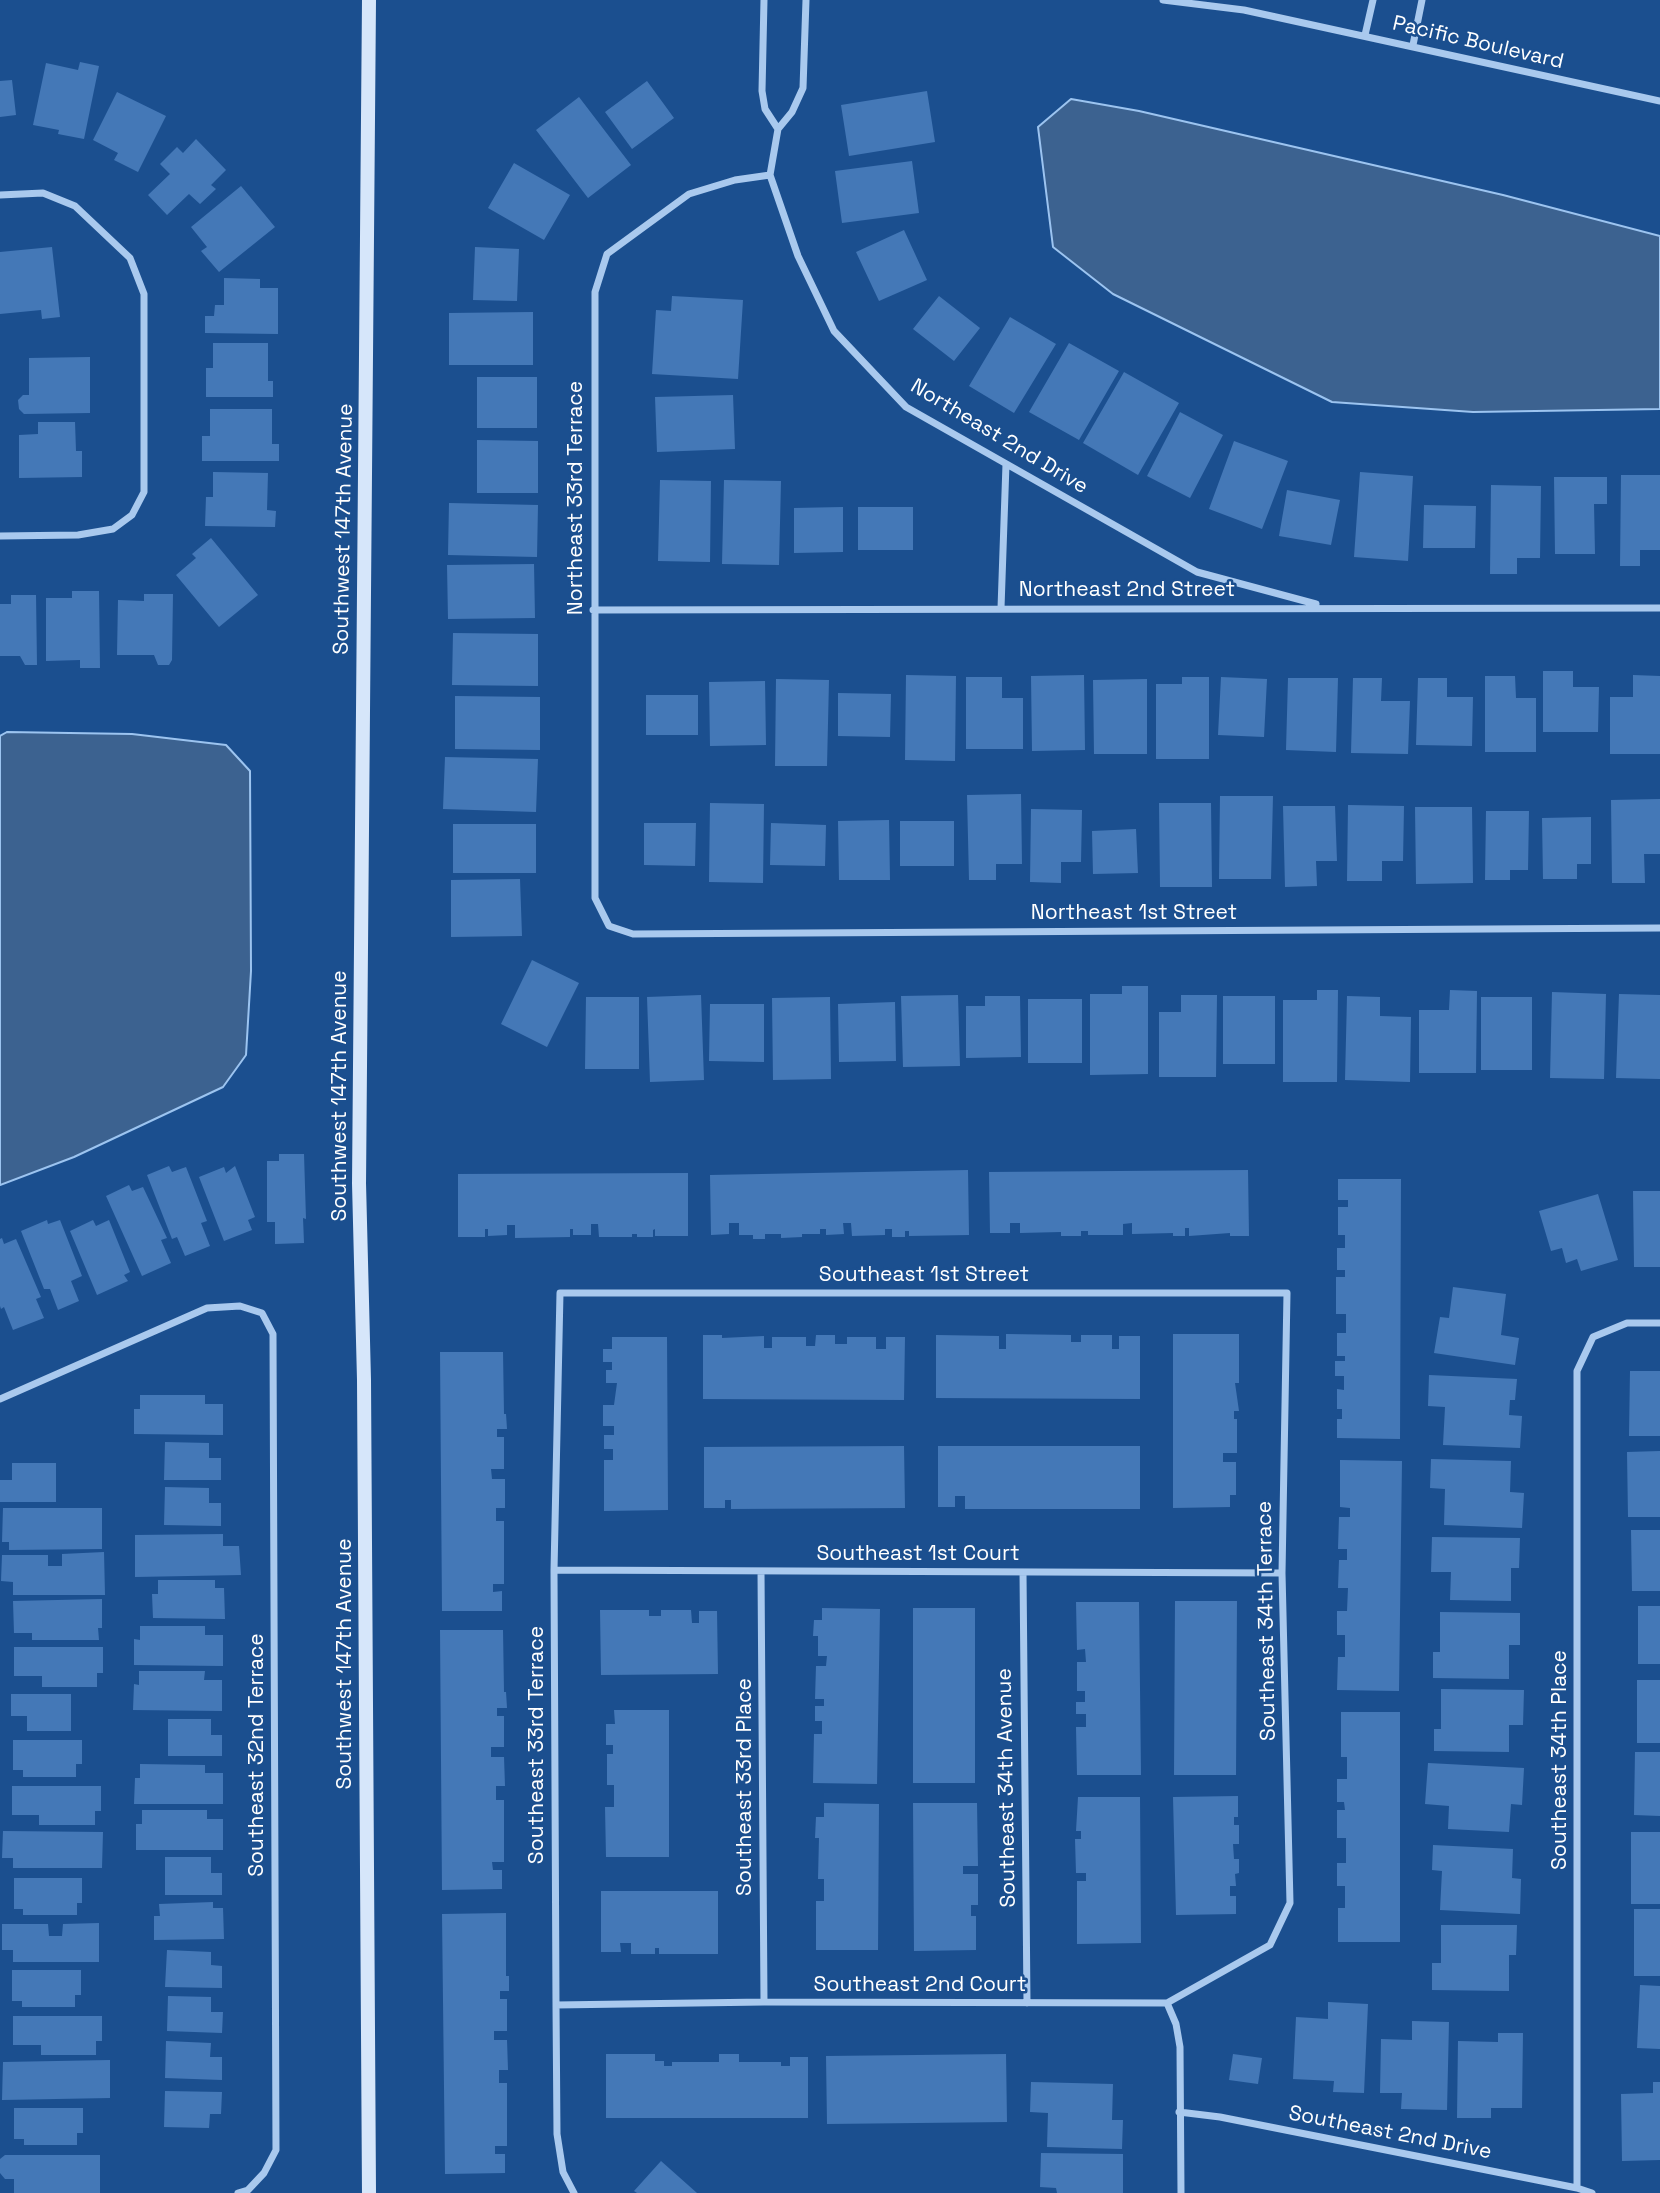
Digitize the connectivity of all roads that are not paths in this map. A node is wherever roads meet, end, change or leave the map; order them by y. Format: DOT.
graph roads {
  1 [pos="369,0"];
  2 [pos="764,0"];
  3 [pos="806,0"];
  4 [pos="1163,0"];
  5 [pos="1373,0"];
  6 [pos="1422,0"];
  7 [pos="1365,35"];
  8 [pos="1413,46"];
  9 [pos="1660,101"];
  10 [pos="778,129"];
  11 [pos="770,175"];
  12 [pos="0,195"];
  13 [pos="1006,464"];
  14 [pos="0,536"];
  15 [pos="1326,607"];
  16 [pos="1001,608"];
  17 [pos="1660,608"];
  18 [pos="593,610"];
  19 [pos="609,926"];
  20 [pos="1660,928"];
  21 [pos="560,1293"];
  22 [pos="1287,1293"];
  23 [pos="1660,1324"];
  24 [pos="0,1399"];
  25 [pos="554,1570"];
  26 [pos="761,1571"];
  27 [pos="1023,1572"];
  28 [pos="1282,1573"];
  29 [pos="1270,1945"];
  30 [pos="764,2002"];
  31 [pos="1027,2003"];
  32 [pos="1167,2003"];
  33 [pos="556,2005"];
  34 [pos="1179,2112"];
  35 [pos="1577,2188"];
  36 [pos="239,2193"];
  37 [pos="369,2193"];
  38 [pos="574,2193"];
  39 [pos="1181,2193"];
  40 [pos="1592,2193"];
  1 -- 37 [label="street, Southwest 147th Avenue"];
  2 -- 10 [label="street"];
  3 -- 10 [label="street, Northeast 2nd Drive"];
  4 -- 7 [label="street, Pacific Boulevard"];
  5 -- 7 [label="street"];
  6 -- 8 [label="street"];
  7 -- 8 [label="street, Pacific Boulevard"];
  8 -- 9 [label="street, Pacific Boulevard"];
  10 -- 11 [label="street, Northeast 2nd Drive"];
  11 -- 13 [label="street, Northeast 2nd Drive"];
  11 -- 18 [label="street, Northeast 33rd Terrace"];
  12 -- 14 [label="street"];
  13 -- 15 [label="street, Northeast 2nd Drive"];
  13 -- 16 [label="street"];
  15 -- 16 [label="street, Northeast 2nd Street"];
  15 -- 17 [label="street, Northeast 2nd Street"];
  16 -- 18 [label="street, Northeast 2nd Street"];
  18 -- 19 [label="street, Northeast 33rd Terrace"];
  19 -- 20 [label="street, Northeast 1st Street"];
  21 -- 22 [label="street, Southeast 1st Street"];
  21 -- 25 [label="street, Southeast 33rd Terrace"];
  22 -- 28 [label="street, Southeast 34th Terrace"];
  23 -- 35 [label="street, Southeast 34th Place"];
  24 -- 36 [label="street, Southeast 32nd Terrace"];
  25 -- 26 [label="street, Southeast 1st Court"];
  25 -- 33 [label="street, Southeast 33rd Terrace"];
  26 -- 27 [label="street, Southeast 1st Court"];
  26 -- 30 [label="street, Southeast 33rd Place"];
  27 -- 28 [label="street, Southeast 1st Court"];
  27 -- 31 [label="street, Southeast 34th Avenue"];
  28 -- 29 [label="street, Southeast 34th Terrace"];
  29 -- 32 [label="street, Southeast 2nd Court"];
  30 -- 31 [label="street, Southeast 2nd Court"];
  30 -- 33 [label="street, Southeast 2nd Court"];
  31 -- 32 [label="street, Southeast 2nd Court"];
  32 -- 34 [label="street"];
  33 -- 38 [label="street, Southeast 33rd Terrace"];
  34 -- 35 [label="street, Southeast 2nd Drive"];
  34 -- 39 [label="street"];
  35 -- 40 [label="street, Southeast 2nd Drive"];
}
